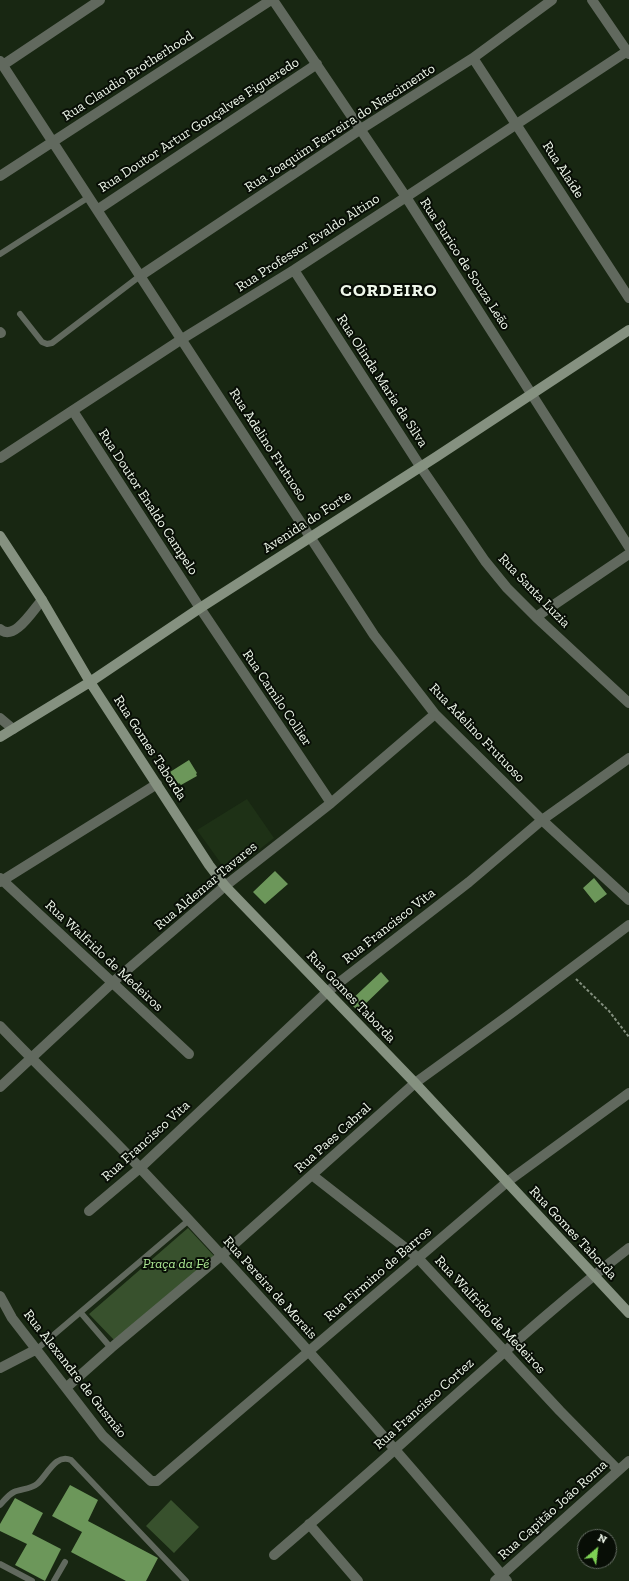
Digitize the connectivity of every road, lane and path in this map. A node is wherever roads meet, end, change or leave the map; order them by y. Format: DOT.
graph roads {
  1 [pos="100,0"];
  2 [pos="272,0"];
  3 [pos="552,0"];
  4 [pos="592,0"];
  5 [pos="628,52"];
  6 [pos="473,58"];
  7 [pos="1,63"];
  8 [pos="317,64"];
  9 [pos="517,124"];
  10 [pos="361,129"];
  11 [pos="52,143"];
  12 [pos="0,176"];
  13 [pos="89,197"];
  14 [pos="406,197"];
  15 [pos="97,210"];
  16 [pos="0,254"];
  17 [pos="294,270"];
  18 [pos="140,276"];
  19 [pos="629,298"];
  20 [pos="20,314"];
  21 [pos="629,330"];
  22 [pos="182,340"];
  23 [pos="533,394"];
  24 [pos="73,411"];
  25 [pos="0,458"];
  26 [pos="420,466"];
  27 [pos="0,536"];
  28 [pos="311,536"];
  29 [pos="629,547"];
  30 [pos="629,554"];
  31 [pos="42,600"];
  32 [pos="200,608"];
  33 [pos="536,617"];
  34 [pos="0,629"];
  35 [pos="88,678"];
  36 [pos="629,703"];
  37 [pos="435,714"];
  38 [pos="0,718"];
  39 [pos="13,729"];
  40 [pos="0,737"];
  41 [pos="629,758"];
  42 [pos="157,784"];
  43 [pos="331,803"];
  44 [pos="542,820"];
  45 [pos="1,881"];
  46 [pos="225,886"];
  47 [pos="629,900"];
  48 [pos="629,925"];
  49 [pos="567,971"];
  50 [pos="113,982"];
  51 [pos="327,992"];
  52 [pos="0,1026"];
  53 [pos="629,1037"];
  54 [pos="189,1054"];
  55 [pos="31,1059"];
  56 [pos="415,1083"];
  57 [pos="0,1087"];
  58 [pos="629,1093"];
  59 [pos="140,1168"];
  60 [pos="312,1175"];
  61 [pos="507,1182"];
  62 [pos="89,1211"];
  63 [pos="189,1220"];
  64 [pos="629,1248"];
  65 [pos="222,1255"];
  66 [pos="417,1257"];
  67 [pos="593,1275"];
  68 [pos="0,1298"];
  69 [pos="81,1313"];
  70 [pos="629,1313"];
  71 [pos="111,1348"];
  72 [pos="37,1349"];
  73 [pos="504,1351"];
  74 [pos="310,1352"];
  75 [pos="0,1368"];
  76 [pos="67,1387"];
  77 [pos="395,1450"];
  78 [pos="629,1461"];
  79 [pos="618,1470"];
  80 [pos="151,1481"];
  81 [pos="0,1505"];
  82 [pos="309,1524"];
  83 [pos="274,1555"];
  84 [pos="65,1562"];
  85 [pos="0,1564"];
  86 [pos="502,1579"];
  87 [pos="32,1581"];
  88 [pos="54,1581"];
  89 [pos="186,1581"];
  90 [pos="358,1581"];
  1 -- 7 [label="street"];
  2 -- 8 [label="street, Rua Eurico de Souza Leão"];
  2 -- 11 [label="street, Rua Claudio Brotherhood"];
  3 -- 6 [label="street, Rua Joaquim Ferreira do Nascimento"];
  4 -- 5 [label="street"];
  5 -- 9 [label="street, Rua Professor Evaldo Altino"];
  6 -- 9 [label="street, Rua Alaíde"];
  6 -- 10 [label="street, Rua Joaquim Ferreira do Nascimento"];
  7 -- 11 [label="street, Rua Adelino Frutuoso"];
  8 -- 10 [label="street, Rua Eurico de Souza Leão"];
  8 -- 15 [label="street, Rua Doutor Artur Gonçalves Figueredo"];
  9 -- 14 [label="street, Rua Professor Evaldo Altino"];
  9 -- 19 [label="street, Rua Alaíde"];
  10 -- 14 [label="street, Rua Eurico de Souza Leão"];
  10 -- 18 [label="street, Rua Joaquim Ferreira do Nascimento"];
  11 -- 12 [label="street, Rua Claudio Brotherhood"];
  11 -- 13 [label="street, Rua Adelino Frutuoso"];
  13 -- 15 [label="street, Rua Adelino Frutuoso"];
  13 -- 16 [label="lane"];
  14 -- 17 [label="street, Rua Professor Evaldo Altino"];
  14 -- 23 [label="street, Rua Eurico de Souza Leão"];
  15 -- 18 [label="street, Rua Adelino Frutuoso"];
  17 -- 22 [label="street, Rua Professor Evaldo Altino"];
  17 -- 26 [label="street, Rua Olinda Maria da Silva"];
  18 -- 20 [label="lane"];
  18 -- 22 [label="street, Rua Adelino Frutuoso"];
  21 -- 23 [label="main road, Avenida do Forte"];
  22 -- 24 [label="street, Rua Professor Evaldo Altino"];
  22 -- 28 [label="street, Rua Adelino Frutuoso"];
  23 -- 26 [label="main road, Avenida do Forte"];
  23 -- 29 [label="street, Rua Eurico de Souza Leão"];
  24 -- 25 [label="street, Rua Professor Evaldo Altino"];
  24 -- 32 [label="street, Rua Doutor Enaldo Campelo"];
  26 -- 28 [label="main road, Avenida do Forte"];
  26 -- 33 [label="street, Rua Santa Luzia"];
  27 -- 31 [label="main road, Rua Gomes Taborda"];
  28 -- 32 [label="main road, Avenida do Forte"];
  28 -- 37 [label="street, Rua Adelino Frutuoso"];
  30 -- 33 [label="street"];
  31 -- 34 [label="street"];
  31 -- 35 [label="main road, Rua Gomes Taborda"];
  32 -- 35 [label="main road, Avenida do Forte"];
  32 -- 43 [label="street, Rua Camilo Collier"];
  33 -- 36 [label="street, Rua Santa Luzia"];
  35 -- 39 [label="main road, Avenida do Forte"];
  35 -- 42 [label="main road, Rua Gomes Taborda"];
  37 -- 43 [label="street, Rua Aldemar Tavares"];
  37 -- 44 [label="street, Rua Adelino Frutuoso"];
  38 -- 39 [label="street"];
  39 -- 40 [label="main road, Avenida do Forte"];
  41 -- 44 [label="street, Rua Francisco Vita"];
  42 -- 45 [label="street"];
  42 -- 46 [label="main road, Rua Gomes Taborda"];
  43 -- 46 [label="street, Rua Aldemar Tavares"];
  44 -- 47 [label="street, Rua Adelino Frutuoso"];
  44 -- 51 [label="street, Rua Francisco Vita"];
  45 -- 50 [label="street, Rua Walfrido de Medeiros"];
  46 -- 50 [label="street, Rua Aldemar Tavares"];
  46 -- 51 [label="main road, Rua Gomes Taborda"];
  48 -- 49 [label="street, Rua Paes Cabral"];
  49 -- 53 [label="path"];
  49 -- 56 [label="street, Rua Paes Cabral"];
  50 -- 54 [label="street, Rua Walfrido de Medeiros"];
  50 -- 55 [label="street, Rua Aldemar Tavares"];
  51 -- 56 [label="main road, Rua Gomes Taborda"];
  51 -- 59 [label="street, Rua Francisco Vita"];
  52 -- 55 [label="street, Rua Pereira de Morais"];
  55 -- 57 [label="street, Rua Aldemar Tavares"];
  55 -- 59 [label="street, Rua Pereira de Morais"];
  56 -- 60 [label="street, Rua Paes Cabral"];
  56 -- 61 [label="main road, Rua Gomes Taborda"];
  58 -- 61 [label="street, Rua Firmino de Barros"];
  59 -- 62 [label="street, Rua Francisco Vita"];
  59 -- 63 [label="street, Rua Pereira de Morais"];
  60 -- 65 [label="street, Rua Paes Cabral"];
  60 -- 66 [label="street, Rua Walfrido de Medeiros"];
  61 -- 66 [label="street, Rua Firmino de Barros"];
  61 -- 67 [label="main road, Rua Gomes Taborda"];
  63 -- 65 [label="street, Rua Pereira de Morais"];
  63 -- 69 [label="lane"];
  64 -- 67 [label="street, Rua Francisco Cortez"];
  65 -- 71 [label="street, Rua Paes Cabral"];
  65 -- 74 [label="street, Rua Pereira de Morais"];
  66 -- 73 [label="street, Rua Walfrido de Medeiros"];
  66 -- 74 [label="street, Rua Firmino de Barros"];
  67 -- 70 [label="main road, Rua Gomes Taborda"];
  67 -- 73 [label="street, Rua Francisco Cortez"];
  68 -- 72 [label="street, Rua Alexandre de Gusmão"];
  69 -- 71 [label="lane"];
  69 -- 72 [label="lane"];
  71 -- 76 [label="street, Rua Paes Cabral"];
  72 -- 75 [label="street"];
  72 -- 76 [label="street, Rua Alexandre de Gusmão"];
  73 -- 77 [label="street, Rua Francisco Cortez"];
  73 -- 79 [label="street, Rua Walfrido de Medeiros"];
  74 -- 77 [label="street, Rua Pereira de Morais"];
  74 -- 80 [label="street, Rua Firmino de Barros"];
  76 -- 80 [label="street, Rua Alexandre de Gusmão"];
  77 -- 82 [label="street, Rua Francisco Cortez"];
  77 -- 86 [label="street, Rua Pereira de Morais"];
  78 -- 79 [label="street, Rua Capitão João Roma"];
  79 -- 86 [label="street, Rua Capitão João Roma"];
  81 -- 89 [label="lane"];
  82 -- 83 [label="street, Rua Francisco Cortez"];
  82 -- 90 [label="street"];
  84 -- 88 [label="lane"];
  85 -- 87 [label="lane"];
}
